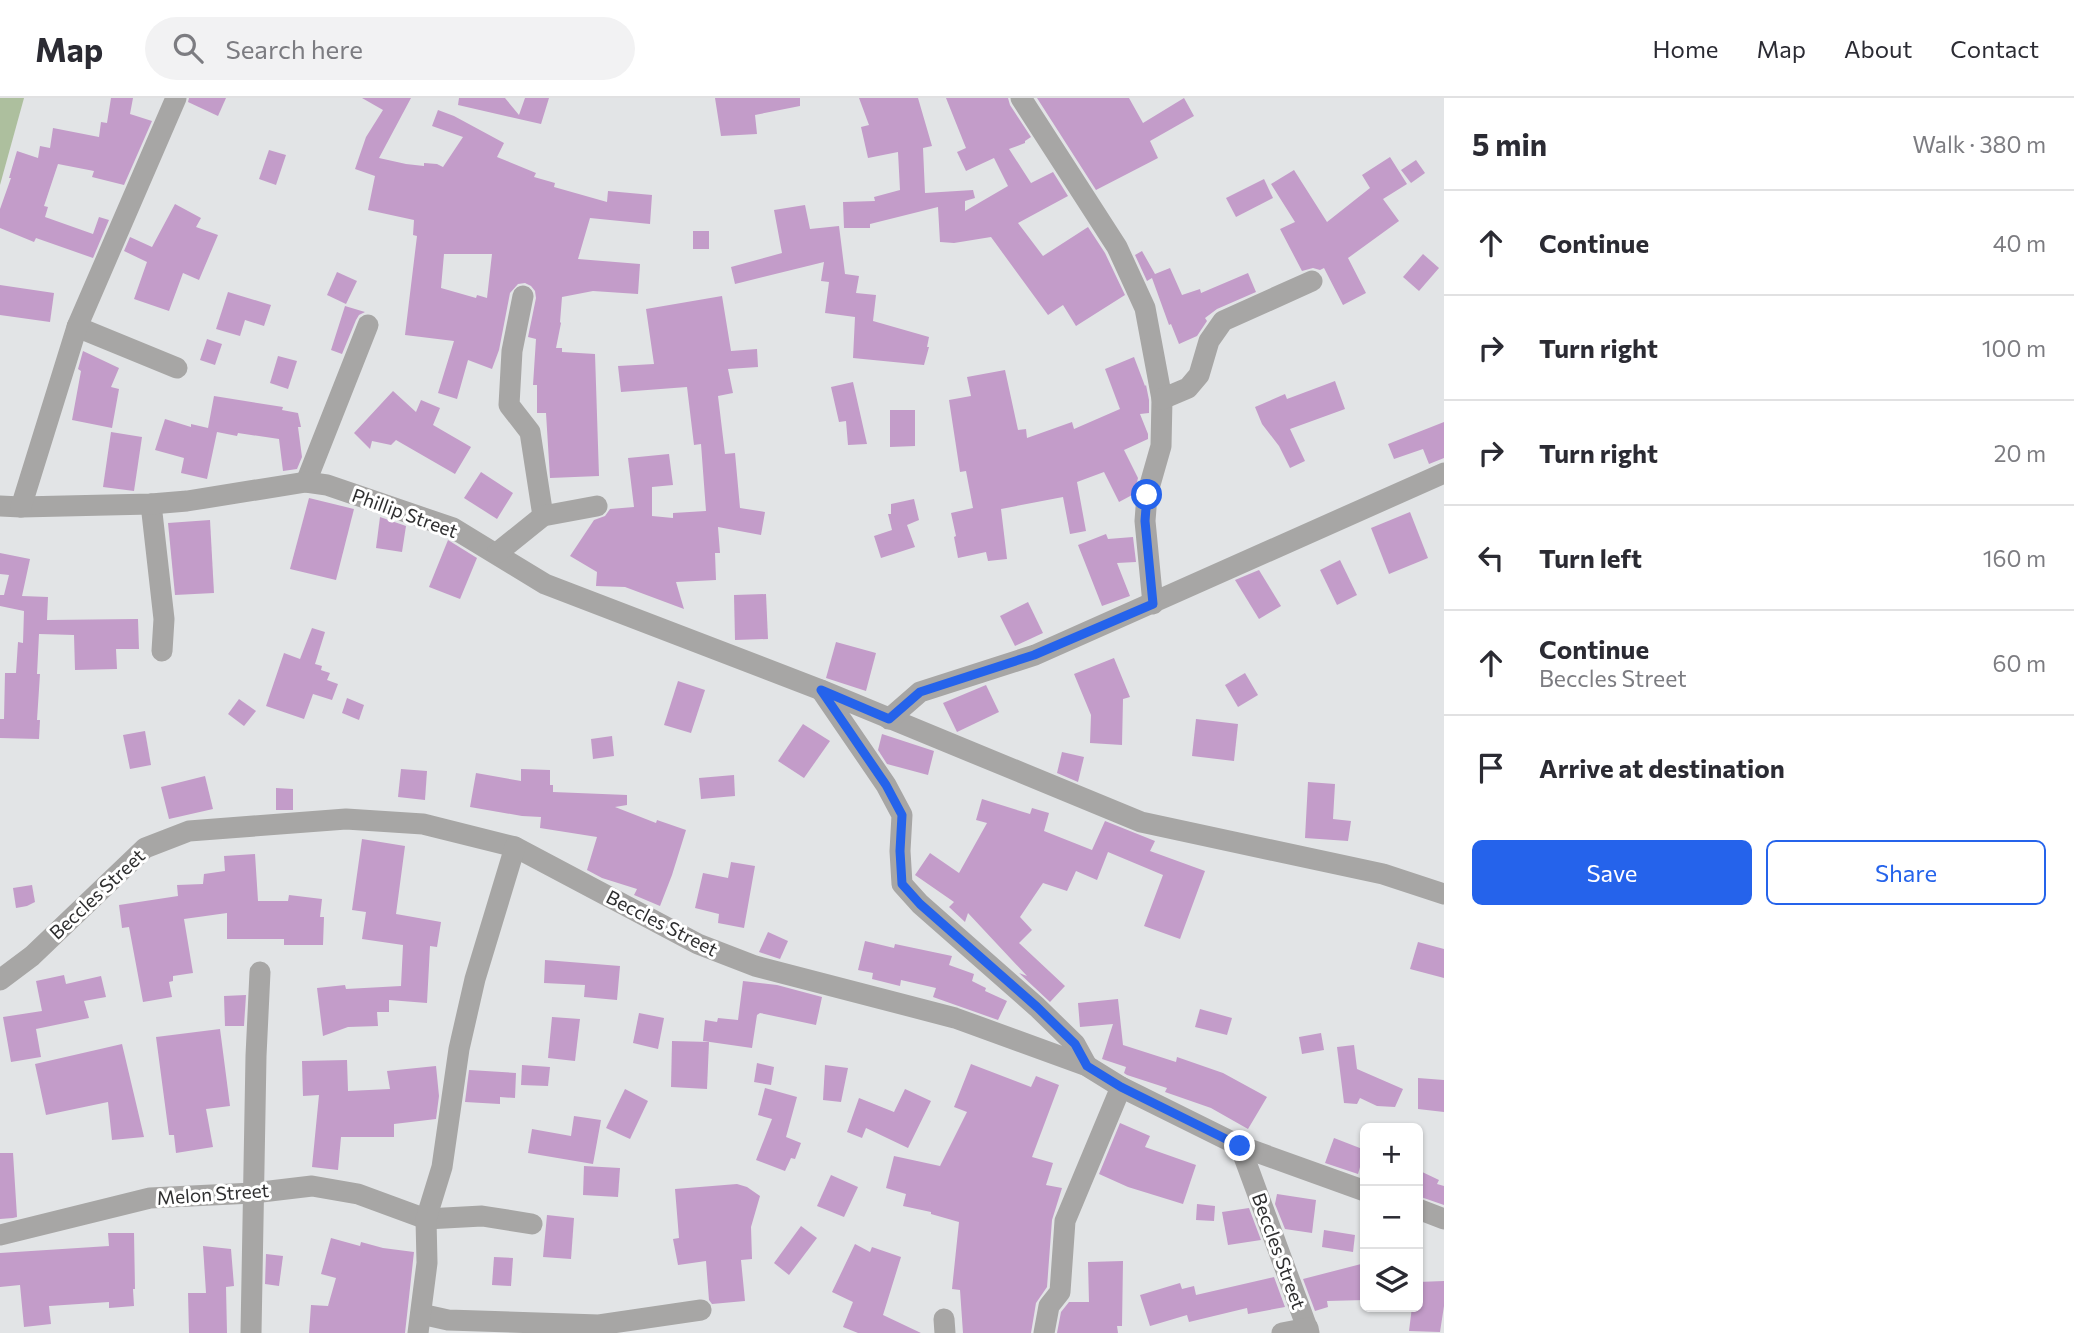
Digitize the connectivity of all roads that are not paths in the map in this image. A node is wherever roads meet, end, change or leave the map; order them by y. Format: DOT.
graph roads {
  1 [pos="176,98"];
  2 [pos="1021,98"];
  3 [pos="1312,281"];
  4 [pos="523,296"];
  5 [pos="368,325"];
  6 [pos="77,327"];
  7 [pos="177,368"];
  8 [pos="1162,399"];
  9 [pos="1444,473"];
  10 [pos="306,482"];
  11 [pos="151,504"];
  12 [pos="597,506"];
  13 [pos="10,507"];
  14 [pos="543,516"];
  15 [pos="497,554"];
  16 [pos="1153,604"];
  17 [pos="162,651"];
  18 [pos="821,690"];
  19 [pos="889,719"];
  20 [pos="515,846"];
  21 [pos="1444,894"];
  22 [pos="260,972"];
  23 [pos="0,980"];
  24 [pos="1087,1066"];
  25 [pos="1121,1087"];
  26 [pos="1240,1146"];
  27 [pos="1360,1189"];
  28 [pos="253,1193"];
  29 [pos="1423,1211"];
  30 [pos="426,1219"];
  31 [pos="1444,1219"];
  32 [pos="532,1224"];
  33 [pos="0,1235"];
  34 [pos="701,1310"];
  35 [pos="419,1324"];
  36 [pos="1308,1331"];
  37 [pos="251,1333"];
  38 [pos="1044,1333"];
  39 [pos="1282,1333"];
  1 -- 6 [label="street"];
  2 -- 8 [label="street"];
  3 -- 8 [label="street"];
  4 -- 14 [label="street"];
  5 -- 10 [label="street"];
  6 -- 7 [label="street"];
  6 -- 13 [label="street"];
  8 -- 16 [label="street"];
  9 -- 16 [label="street"];
  10 -- 11 [label="street, Phillip Street"];
  10 -- 15 [label="street, Phillip Street"];
  11 -- 13 [label="street, Phillip Street"];
  11 -- 17 [label="street"];
  12 -- 14 [label="street"];
  14 -- 15 [label="street"];
  15 -- 18 [label="street, Phillip Street"];
  16 -- 19 [label="street"];
  18 -- 19 [label="street, Phillip Street"];
  18 -- 24 [label="street"];
  19 -- 21 [label="street, Phillip Street"];
  20 -- 23 [label="street, Beccles Street"];
  20 -- 24 [label="street, Beccles Street"];
  20 -- 30 [label="street"];
  22 -- 28 [label="street"];
  24 -- 25 [label="street, Beccles Street"];
  25 -- 26 [label="street, Beccles Street"];
  25 -- 38 [label="street"];
  26 -- 27 [label="street"];
  26 -- 36 [label="street, Beccles Street"];
  28 -- 30 [label="street, Melon Street"];
  28 -- 33 [label="street, Melon Street"];
  28 -- 37 [label="street"];
  29 -- 31 [label="street"];
  30 -- 32 [label="street"];
  30 -- 35 [label="street"];
  34 -- 35 [label="street"];
  36 -- 39 [label="street"];
}
